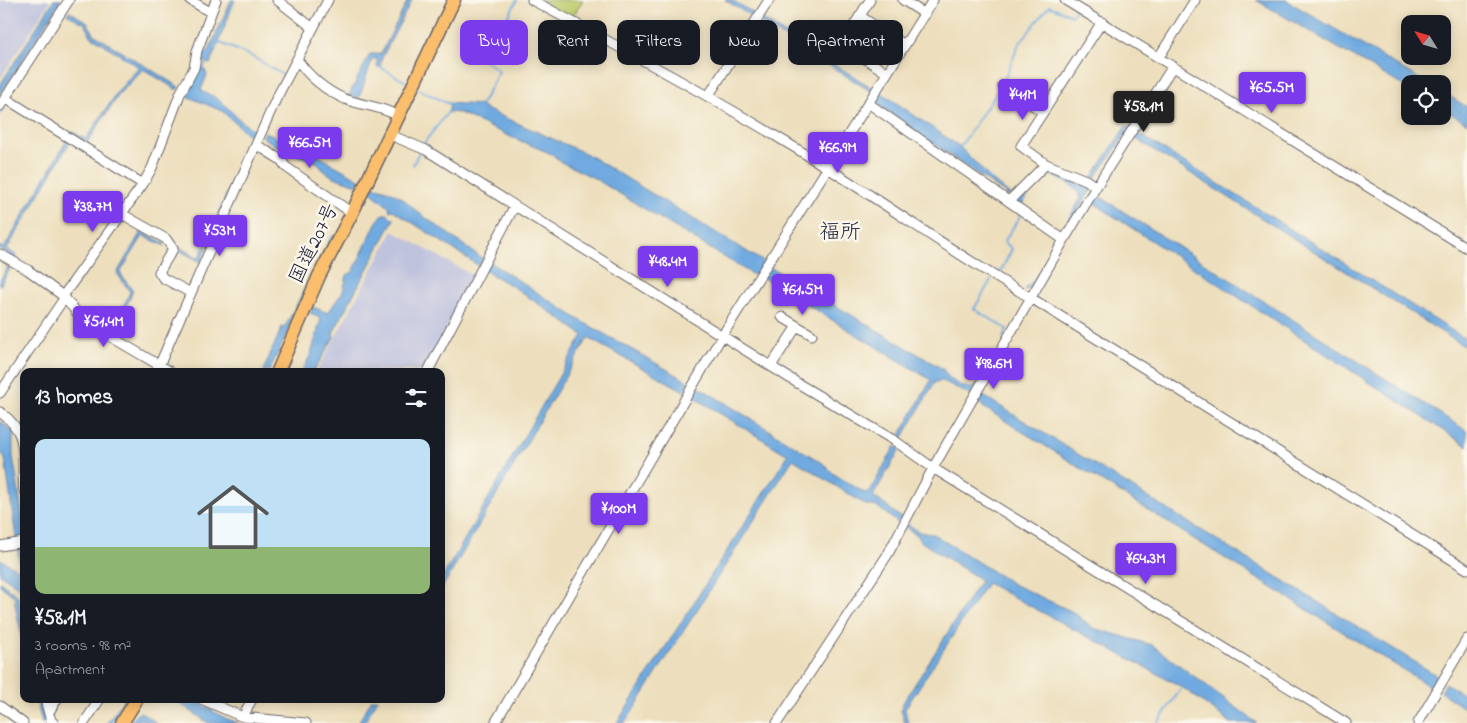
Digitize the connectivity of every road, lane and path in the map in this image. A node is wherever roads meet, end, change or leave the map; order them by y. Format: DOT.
graph roads {
  1 [pos="69,0"];
  2 [pos="190,0"];
  3 [pos="216,0"];
  4 [pos="277,0"];
  5 [pos="328,0"];
  6 [pos="454,0"];
  7 [pos="532,0"];
  8 [pos="769,0"];
  9 [pos="870,0"];
  10 [pos="903,0"];
  11 [pos="934,0"];
  12 [pos="1065,0"];
  13 [pos="1195,0"];
  14 [pos="210,12"];
  15 [pos="925,14"];
  16 [pos="860,16"];
  17 [pos="1102,22"];
  18 [pos="313,28"];
  19 [pos="905,44"];
  20 [pos="1159,57"];
  21 [pos="296,59"];
  22 [pos="1173,66"];
  23 [pos="888,73"];
  24 [pos="1003,86"];
  25 [pos="709,95"];
  26 [pos="8,100"];
  27 [pos="868,103"];
  28 [pos="0,106"];
  29 [pos="1043,112"];
  30 [pos="398,116"];
  31 [pos="388,134"];
  32 [pos="260,138"];
  33 [pos="1046,164"];
  34 [pos="827,168"];
  35 [pos="143,184"];
  36 [pos="1096,186"];
  37 [pos="1009,201"];
  38 [pos="514,207"];
  39 [pos="352,213"];
  40 [pos="122,214"];
  41 [pos="1064,240"];
  42 [pos="1467,248"];
  43 [pos="0,254"];
  44 [pos="191,293"];
  45 [pos="64,298"];
  46 [pos="1031,298"];
  47 [pos="782,317"];
  48 [pos="797,326"];
  49 [pos="812,335"];
  50 [pos="722,336"];
  51 [pos="159,366"];
  52 [pos="771,366"];
  53 [pos="163,368"];
  54 [pos="279,368"];
  55 [pos="430,368"];
  56 [pos="0,393"];
  57 [pos="0,412"];
  58 [pos="20,435"];
  59 [pos="933,468"];
  60 [pos="20,542"];
  61 [pos="0,546"];
  62 [pos="1467,569"];
  63 [pos="1467,639"];
  64 [pos="46,703"];
  65 [pos="55,703"];
  66 [pos="97,703"];
  67 [pos="134,703"];
  68 [pos="210,703"];
  69 [pos="250,703"];
  70 [pos="0,706"];
  71 [pos="49,712"];
  72 [pos="243,717"];
  73 [pos="23,723"];
  74 [pos="54,723"];
  75 [pos="84,723"];
  76 [pos="122,723"];
  77 [pos="306,723"];
  78 [pos="495,723"];
  79 [pos="777,723"];
  80 [pos="1346,723"];
  81 [pos="1418,723"];
  1 -- 26 [label="street"];
  2 -- 14 [label="street"];
  3 -- 14 [label="street"];
  4 -- 18 [label="street"];
  5 -- 18 [label="street"];
  6 -- 30 [label="highway, 国道207号"];
  7 -- 25 [label="street"];
  8 -- 25 [label="street"];
  9 -- 16 [label="street"];
  10 -- 15 [label="street"];
  11 -- 15 [label="street"];
  12 -- 17 [label="street"];
  13 -- 20 [label="street"];
  14 -- 35 [label="street"];
  15 -- 19 [label="street"];
  16 -- 19 [label="street"];
  16 -- 23 [label="street"];
  17 -- 20 [label="street"];
  17 -- 29 [label="street"];
  18 -- 21 [label="street"];
  19 -- 23 [label="street"];
  20 -- 22 [label="street"];
  21 -- 30 [label="street"];
  21 -- 32 [label="street"];
  22 -- 36 [label="street"];
  22 -- 42 [label="street"];
  23 -- 27 [label="street"];
  24 -- 29 [label="street"];
  25 -- 34 [label="street"];
  26 -- 28 [label="street"];
  26 -- 35 [label="street"];
  27 -- 34 [label="street"];
  27 -- 37 [label="street"];
  29 -- 33 [label="street"];
  30 -- 31 [label="highway, 国道207号"];
  31 -- 38 [label="street"];
  31 -- 39 [label="highway, 国道207号"];
  32 -- 39 [label="street"];
  32 -- 44 [label="street"];
  33 -- 36 [label="street"];
  33 -- 37 [label="street"];
  34 -- 46 [label="street"];
  34 -- 50 [label="street"];
  35 -- 40 [label="street"];
  36 -- 41 [label="street"];
  37 -- 41 [label="street"];
  38 -- 50 [label="street"];
  38 -- 55 [label="street"];
  39 -- 54 [label="highway, 国道207号"];
  40 -- 44 [label="street"];
  40 -- 45 [label="street"];
  41 -- 46 [label="street"];
  43 -- 45 [label="street"];
  44 -- 51 [label="street"];
  45 -- 51 [label="street"];
  45 -- 56 [label="street"];
  46 -- 59 [label="street"];
  46 -- 62 [label="street"];
  47 -- 48 [label="street"];
  48 -- 49 [label="street"];
  48 -- 52 [label="street"];
  50 -- 52 [label="street"];
  50 -- 78 [label="street"];
  51 -- 53 [label="street"];
  52 -- 59 [label="street"];
  57 -- 58 [label="street"];
  59 -- 79 [label="street"];
  59 -- 80 [label="street"];
  60 -- 61 [label="street"];
  63 -- 81 [label="street"];
  64 -- 71 [label="street"];
  65 -- 71 [label="street"];
  66 -- 75 [label="street"];
  67 -- 76 [label="highway"];
  68 -- 72 [label="street"];
  69 -- 72 [label="street"];
  70 -- 73 [label="street"];
  71 -- 74 [label="street"];
  72 -- 77 [label="street"];
}
